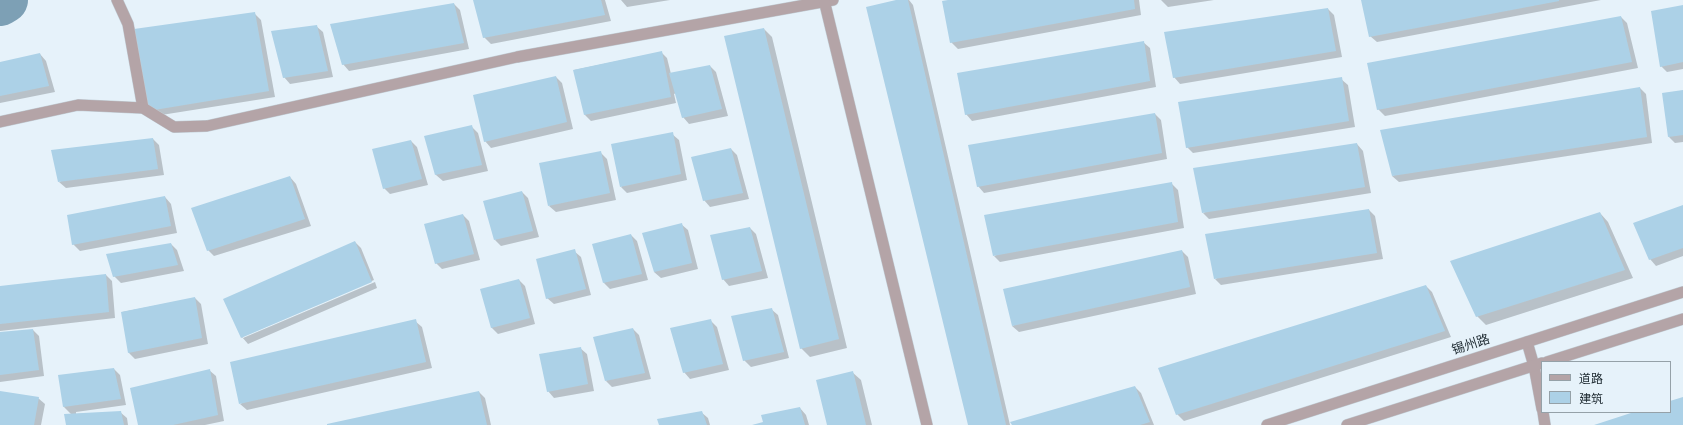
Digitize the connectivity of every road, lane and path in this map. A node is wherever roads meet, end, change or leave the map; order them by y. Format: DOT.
graph roads {
  1 [pos="117,0"];
  2 [pos="827,1"];
  3 [pos="143,108"];
  4 [pos="0,122"];
  5 [pos="1683,292"];
  6 [pos="1683,319"];
  7 [pos="1527,342"];
  8 [pos="1549,361"];
  9 [pos="1538,365"];
  10 [pos="1541,398"];
  11 [pos="1543,413"];
  12 [pos="927,425"];
  13 [pos="1266,425"];
  14 [pos="1347,425"];
  15 [pos="1545,425"];
  1 -- 3 [label="street"];
  2 -- 3 [label="street"];
  2 -- 12 [label="street"];
  3 -- 4 [label="street"];
  5 -- 7 [label="street, 锡州路"];
  6 -- 8 [label="street"];
  7 -- 9 [label="street"];
  7 -- 13 [label="street, 锡州路"];
  9 -- 10 [label="street"];
  9 -- 14 [label="street"];
  11 -- 15 [label="street"];
}
